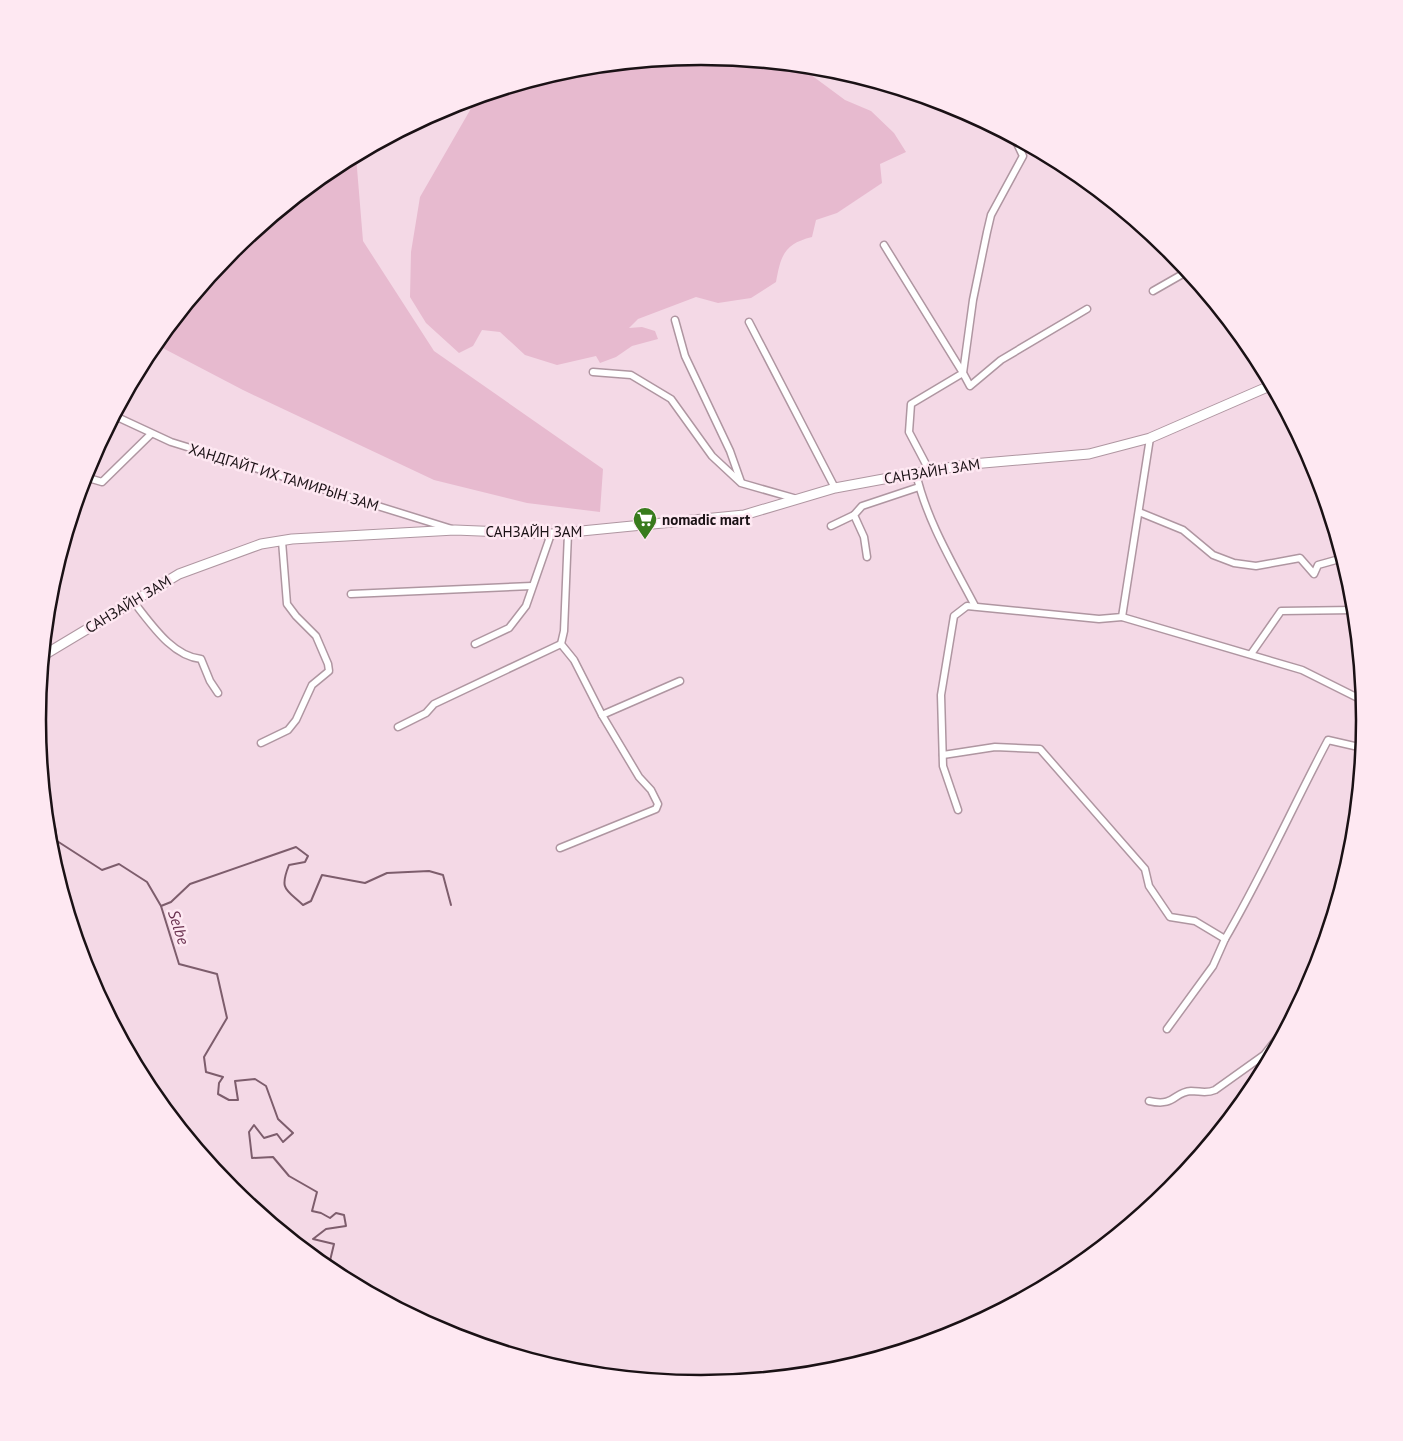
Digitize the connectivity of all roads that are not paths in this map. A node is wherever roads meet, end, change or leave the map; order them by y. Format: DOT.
graph roads {
  1 [pos="1020,148"];
  2 [pos="884,245"];
  3 [pos="1182,275"];
  4 [pos="1153,292"];
  5 [pos="1087,309"];
  6 [pos="675,320"];
  7 [pos="750,322"];
  8 [pos="593,372"];
  9 [pos="963,373"];
  10 [pos="1266,388"];
  11 [pos="120,419"];
  12 [pos="151,434"];
  13 [pos="1150,438"];
  14 [pos="929,470"];
  15 [pos="916,472"];
  16 [pos="93,479"];
  17 [pos="741,483"];
  18 [pos="919,487"];
  19 [pos="835,488"];
  20 [pos="796,499"];
  21 [pos="1139,512"];
  22 [pos="854,515"];
  23 [pos="831,526"];
  24 [pos="455,530"];
  25 [pos="568,533"];
  26 [pos="551,534"];
  27 [pos="282,541"];
  28 [pos="868,557"];
  29 [pos="1336,560"];
  30 [pos="532,586"];
  31 [pos="351,594"];
  32 [pos="132,600"];
  33 [pos="975,606"];
  34 [pos="1347,610"];
  35 [pos="1122,617"];
  36 [pos="475,644"];
  37 [pos="561,644"];
  38 [pos="51,651"];
  39 [pos="1251,654"];
  40 [pos="680,681"];
  41 [pos="218,692"];
  42 [pos="1356,697"];
  43 [pos="602,715"];
  44 [pos="398,726"];
  45 [pos="261,743"];
  46 [pos="1356,746"];
  47 [pos="943,755"];
  48 [pos="958,810"];
  49 [pos="560,848"];
  50 [pos="1225,939"];
  51 [pos="1167,1029"];
  52 [pos="1267,1052"];
  53 [pos="1149,1101"];
  1 -- 9 [label="street"];
  2 -- 9 [label="street"];
  3 -- 4 [label="street"];
  5 -- 9 [label="street"];
  6 -- 17 [label="street"];
  7 -- 19 [label="street"];
  8 -- 17 [label="street"];
  9 -- 14 [label="street"];
  10 -- 13 [label="main road, САНЗАЙН ЗАМ"];
  11 -- 12 [label="street, ХАНДГАЙТ ИХ ТАМИРЫН ЗАМ"];
  12 -- 16 [label="street"];
  12 -- 24 [label="street, ХАНДГАЙТ ИХ ТАМИРЫН ЗАМ"];
  13 -- 14 [label="main road, САНЗАЙН ЗАМ"];
  13 -- 21 [label="street"];
  14 -- 15 [label="main road, САНЗАЙН ЗАМ"];
  15 -- 18 [label="street"];
  15 -- 19 [label="main road, САНЗАЙН ЗАМ"];
  17 -- 20 [label="street"];
  18 -- 22 [label="street"];
  18 -- 33 [label="street"];
  19 -- 20 [label="main road, САНЗАЙН ЗАМ"];
  20 -- 25 [label="main road, САНЗАЙН ЗАМ"];
  21 -- 29 [label="street"];
  21 -- 35 [label="street"];
  22 -- 23 [label="street"];
  22 -- 28 [label="street"];
  24 -- 26 [label="main road, САНЗАЙН ЗАМ"];
  24 -- 27 [label="main road, САНЗАЙН ЗАМ"];
  25 -- 26 [label="main road, САНЗАЙН ЗАМ"];
  25 -- 37 [label="street"];
  26 -- 30 [label="street"];
  27 -- 32 [label="main road, САНЗАЙН ЗАМ"];
  27 -- 45 [label="street"];
  30 -- 31 [label="street"];
  30 -- 36 [label="street"];
  32 -- 38 [label="main road, САНЗАЙН ЗАМ"];
  32 -- 41 [label="street"];
  33 -- 35 [label="street"];
  33 -- 47 [label="street"];
  34 -- 39 [label="street"];
  35 -- 39 [label="street"];
  37 -- 43 [label="street"];
  37 -- 44 [label="street"];
  39 -- 42 [label="street"];
  40 -- 43 [label="street"];
  43 -- 49 [label="street"];
  46 -- 50 [label="street"];
  47 -- 48 [label="street"];
  47 -- 50 [label="street"];
  50 -- 51 [label="street"];
  52 -- 53 [label="street"];
}
